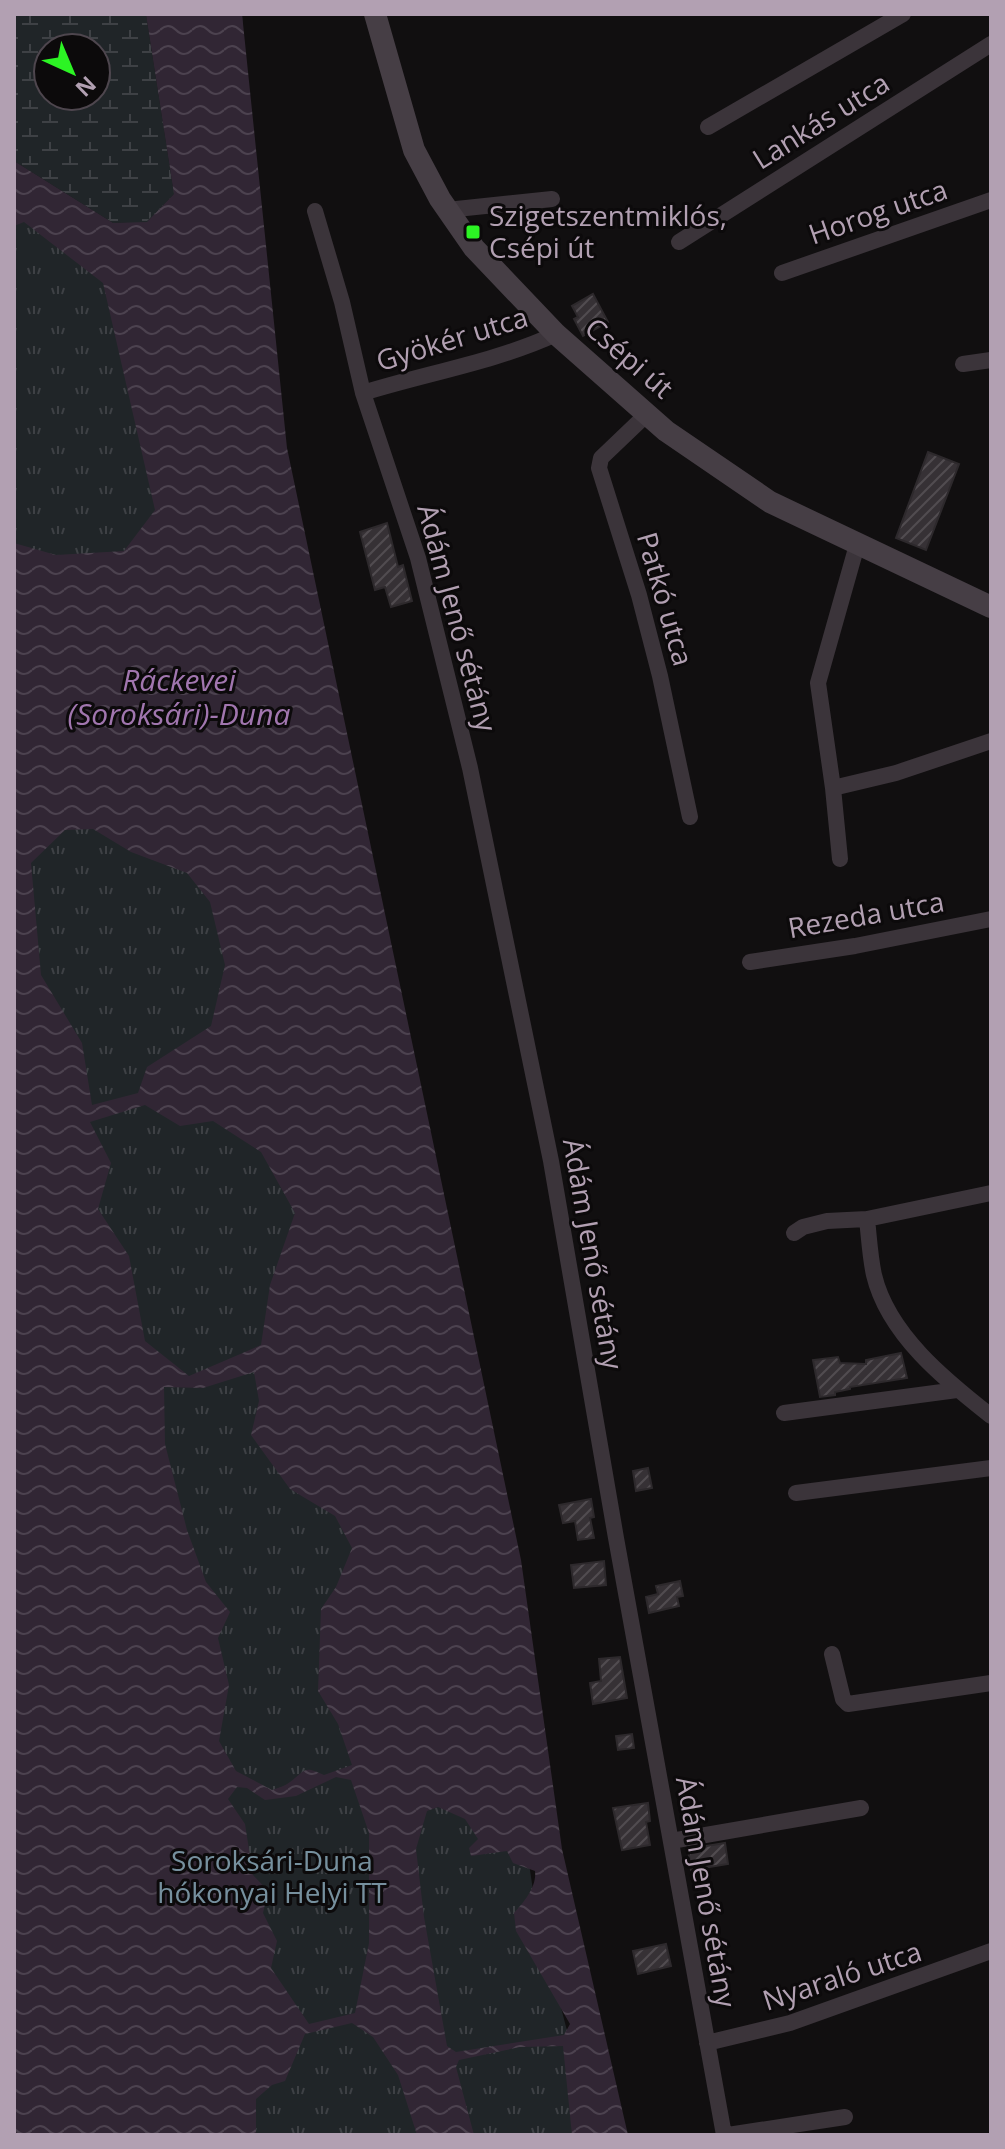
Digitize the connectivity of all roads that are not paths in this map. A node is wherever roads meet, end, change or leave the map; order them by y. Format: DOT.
graph roads {
  1 [pos="375,14"];
  2 [pos="903,14"];
  3 [pos="991,44"];
  4 [pos="708,127"];
  5 [pos="552,199"];
  6 [pos="991,200"];
  7 [pos="447,210"];
  8 [pos="315,211"];
  9 [pos="679,242"];
  10 [pos="782,273"];
  11 [pos="556,334"];
  12 [pos="991,360"];
  13 [pos="963,364"];
  14 [pos="363,393"];
  15 [pos="647,414"];
  16 [pos="857,545"];
  17 [pos="991,607"];
  18 [pos="991,741"];
  19 [pos="833,788"];
  20 [pos="690,817"];
  21 [pos="840,859"];
  22 [pos="991,919"];
  23 [pos="750,962"];
  24 [pos="991,1193"];
  25 [pos="867,1219"];
  26 [pos="794,1233"];
  27 [pos="957,1390"];
  28 [pos="784,1413"];
  29 [pos="991,1416"];
  30 [pos="991,1468"];
  31 [pos="796,1493"];
  32 [pos="832,1654"];
  33 [pos="991,1683"];
  34 [pos="861,1808"];
  35 [pos="671,1841"];
  36 [pos="991,1951"];
  37 [pos="707,2043"];
  38 [pos="845,2117"];
  39 [pos="726,2135"];
  1 -- 7 [label="street, Csépi út"];
  2 -- 4 [label="street"];
  3 -- 9 [label="street, Lankás utca"];
  5 -- 7 [label="street"];
  6 -- 10 [label="street, Horog utca"];
  7 -- 11 [label="street, Csépi út"];
  8 -- 14 [label="street, Ádám Jenő sétány"];
  11 -- 14 [label="street, Gyökér utca"];
  11 -- 15 [label="street, Csépi út"];
  12 -- 13 [label="street"];
  14 -- 35 [label="street, Ádám Jenő sétány"];
  15 -- 16 [label="street, Csépi út"];
  15 -- 20 [label="street, Patkó utca"];
  16 -- 17 [label="street, Csépi út"];
  16 -- 19 [label="street"];
  18 -- 19 [label="street"];
  19 -- 21 [label="street"];
  22 -- 23 [label="street, Rezeda utca"];
  24 -- 25 [label="street"];
  25 -- 26 [label="street"];
  25 -- 27 [label="street"];
  27 -- 28 [label="street"];
  27 -- 29 [label="street"];
  30 -- 31 [label="street"];
  32 -- 33 [label="street"];
  34 -- 35 [label="street"];
  35 -- 37 [label="street, Ádám Jenő sétány"];
  36 -- 37 [label="street, Nyaraló utca"];
  37 -- 39 [label="street, Ádám Jenő sétány"];
  38 -- 39 [label="street"];
}
